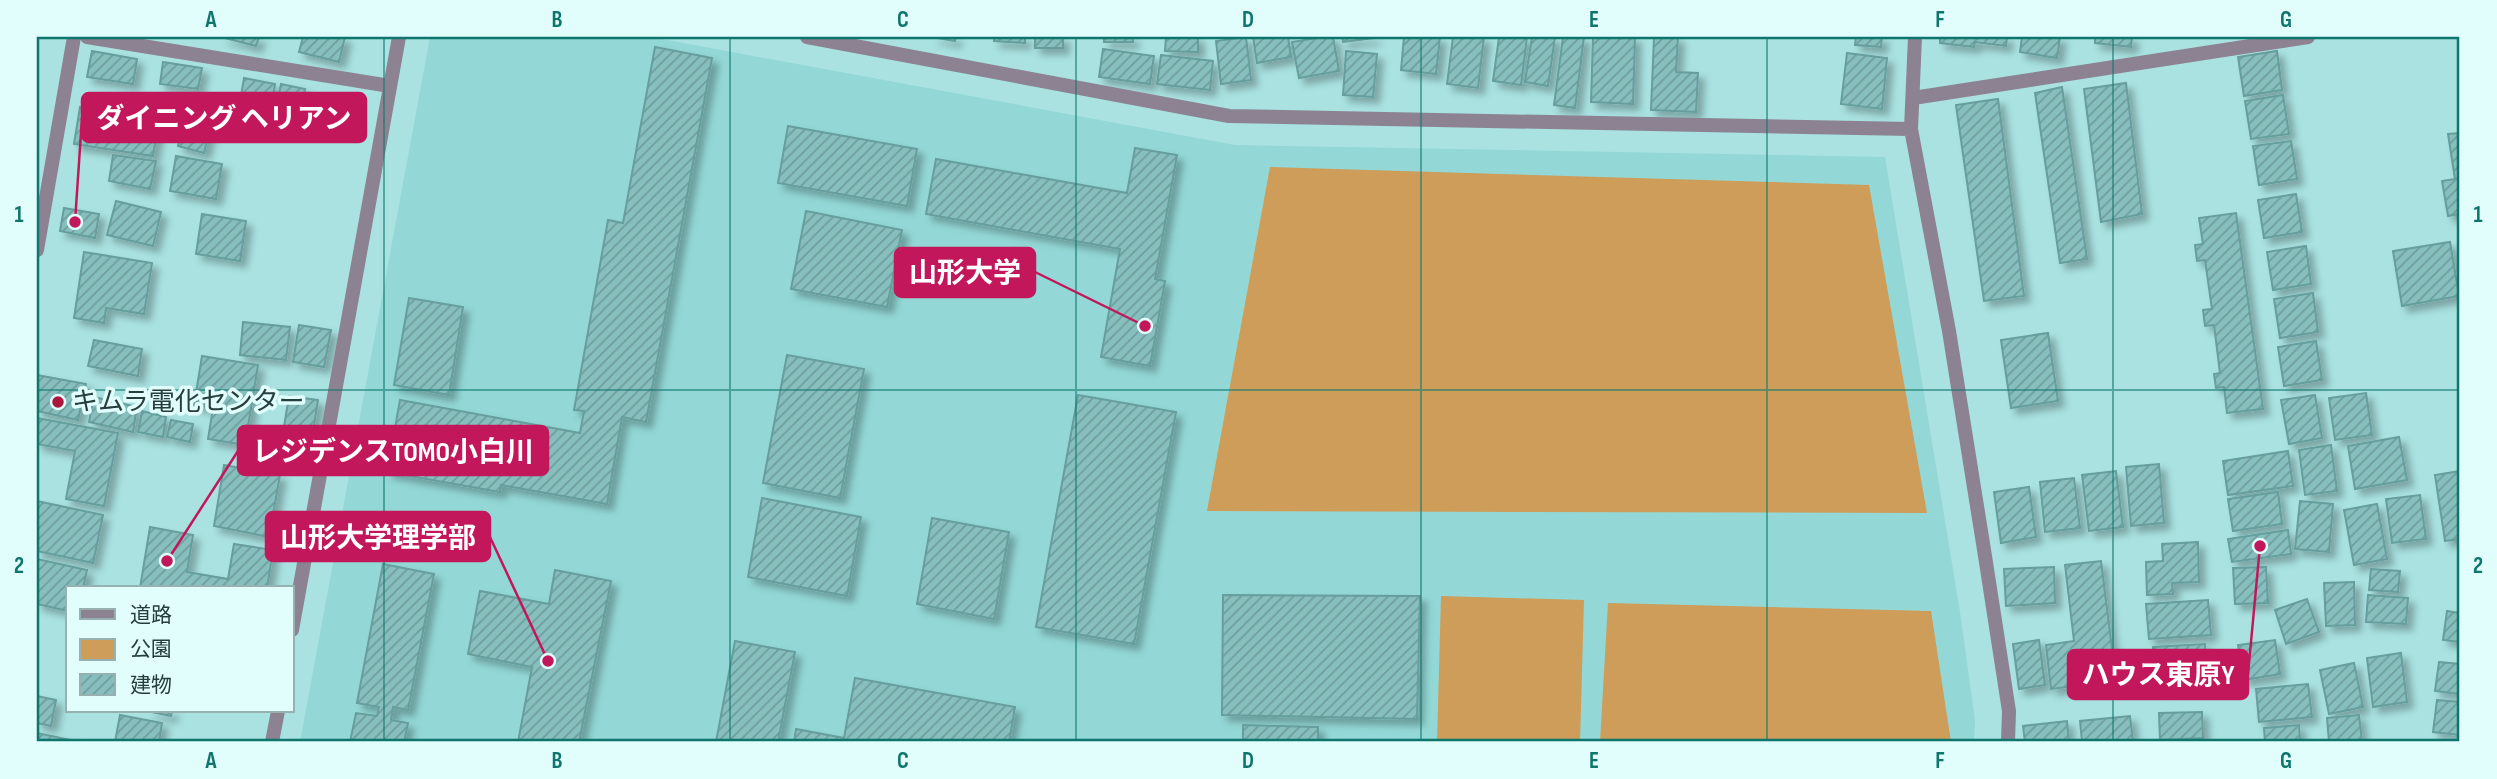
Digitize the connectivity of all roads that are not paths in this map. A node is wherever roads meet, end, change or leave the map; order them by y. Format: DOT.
graph roads {
  1 [pos="74,37"];
  2 [pos="87,37"];
  3 [pos="399,37"];
  4 [pos="807,37"];
  5 [pos="1916,37"];
  6 [pos="2308,37"];
  7 [pos="390,86"];
  8 [pos="1913,98"];
  9 [pos="1911,129"];
  10 [pos="37,250"];
  11 [pos="294,619"];
  12 [pos="278,712"];
  13 [pos="272,742"];
  14 [pos="2008,742"];
  1 -- 10 [label="street"];
  2 -- 7 [label="street"];
  3 -- 7 [label="street"];
  4 -- 9 [label="street"];
  5 -- 8 [label="street"];
  6 -- 8 [label="street"];
  7 -- 11 [label="street"];
  8 -- 9 [label="street"];
  9 -- 14 [label="street"];
  12 -- 13 [label="street"];
}
